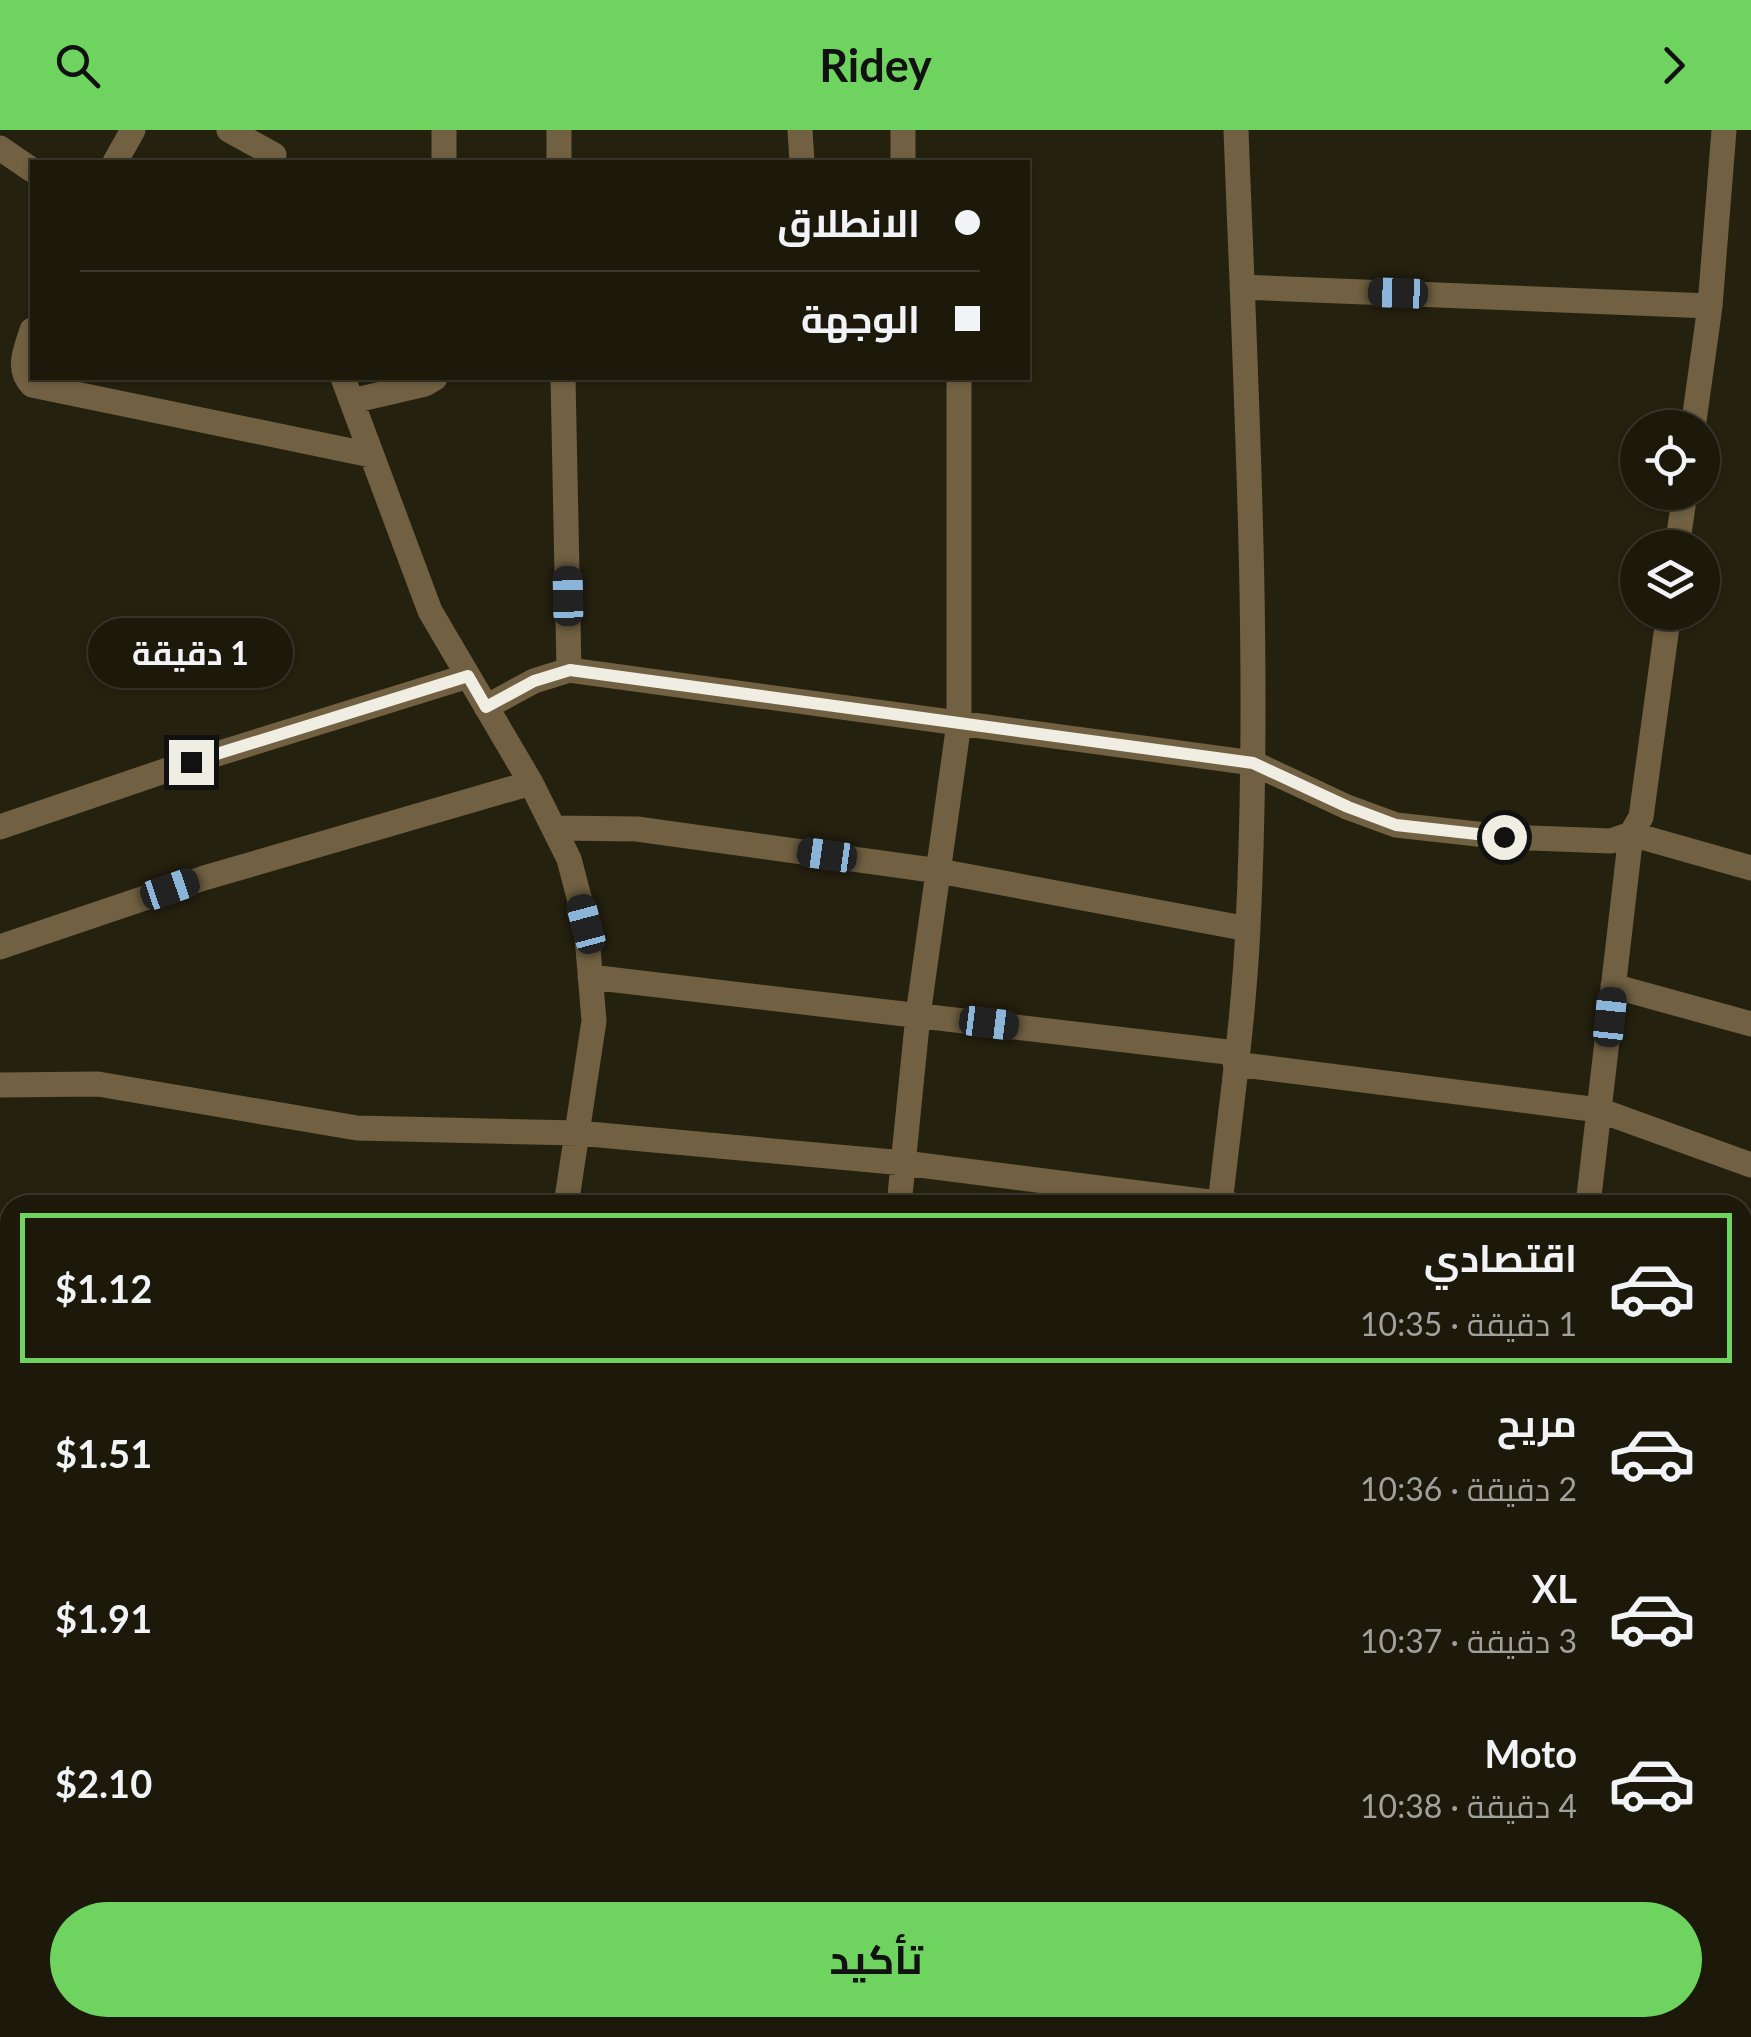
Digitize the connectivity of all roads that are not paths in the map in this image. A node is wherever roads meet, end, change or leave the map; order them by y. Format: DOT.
graph roads {
  1 [pos="133,130"];
  2 [pos="229,130"];
  3 [pos="444,130"];
  4 [pos="559,130"];
  5 [pos="800,130"];
  6 [pos="903,130"];
  7 [pos="1236,130"];
  8 [pos="1724,130"];
  9 [pos="0,148"];
  10 [pos="276,149"];
  11 [pos="116,160"];
  12 [pos="444,160"];
  13 [pos="559,160"];
  14 [pos="802,160"];
  15 [pos="904,160"];
  16 [pos="30,169"];
  17 [pos="1242,287"];
  18 [pos="1710,306"];
  19 [pos="30,337"];
  20 [pos="432,380"];
  21 [pos="563,380"];
  22 [pos="959,380"];
  23 [pos="347,389"];
  24 [pos="1696,410"];
  25 [pos="371,455"];
  26 [pos="1666,630"];
  27 [pos="570,670"];
  28 [pos="468,676"];
  29 [pos="486,707"];
  30 [pos="959,723"];
  31 [pos="1253,763"];
  32 [pos="531,782"];
  33 [pos="0,827"];
  34 [pos="555,828"];
  35 [pos="1631,834"];
  36 [pos="1751,868"];
  37 [pos="938,871"];
  38 [pos="1248,929"];
  39 [pos="0,948"];
  40 [pos="590,977"];
  41 [pos="1613,986"];
  42 [pos="918,1014"];
  43 [pos="1751,1024"];
  44 [pos="1235,1058"];
  45 [pos="0,1085"];
  46 [pos="1599,1110"];
  47 [pos="578,1133"];
  48 [pos="904,1164"];
  49 [pos="1751,1165"];
  50 [pos="568,1195"];
  51 [pos="900,1195"];
  52 [pos="1153,1195"];
  53 [pos="1226,1195"];
  54 [pos="1589,1195"];
  1 -- 11 [label="street"];
  2 -- 10 [label="street"];
  3 -- 12 [label="street"];
  4 -- 13 [label="street"];
  5 -- 14 [label="street"];
  6 -- 15 [label="street"];
  7 -- 17 [label="street"];
  8 -- 18 [label="street"];
  9 -- 16 [label="street"];
  17 -- 18 [label="street"];
  17 -- 31 [label="street"];
  18 -- 24 [label="street"];
  19 -- 25 [label="street"];
  20 -- 23 [label="street"];
  21 -- 27 [label="street"];
  22 -- 30 [label="street"];
  23 -- 25 [label="street"];
  25 -- 28 [label="street"];
  26 -- 35 [label="street"];
  27 -- 29 [label="street"];
  27 -- 30 [label="street"];
  28 -- 29 [label="street"];
  28 -- 33 [label="street"];
  29 -- 32 [label="street"];
  30 -- 31 [label="street"];
  30 -- 37 [label="street"];
  31 -- 35 [label="street"];
  31 -- 38 [label="street"];
  32 -- 34 [label="street"];
  32 -- 39 [label="street"];
  34 -- 37 [label="street"];
  34 -- 40 [label="street"];
  35 -- 36 [label="street"];
  35 -- 41 [label="street"];
  37 -- 38 [label="street"];
  37 -- 42 [label="street"];
  38 -- 44 [label="street"];
  40 -- 42 [label="street"];
  40 -- 47 [label="street"];
  41 -- 43 [label="street"];
  41 -- 46 [label="street"];
  42 -- 44 [label="street"];
  42 -- 48 [label="street"];
  44 -- 46 [label="street"];
  44 -- 53 [label="street"];
  45 -- 47 [label="street"];
  46 -- 49 [label="street"];
  46 -- 54 [label="street"];
  47 -- 48 [label="street"];
  47 -- 50 [label="street"];
  48 -- 51 [label="street"];
  48 -- 52 [label="street"];
}
